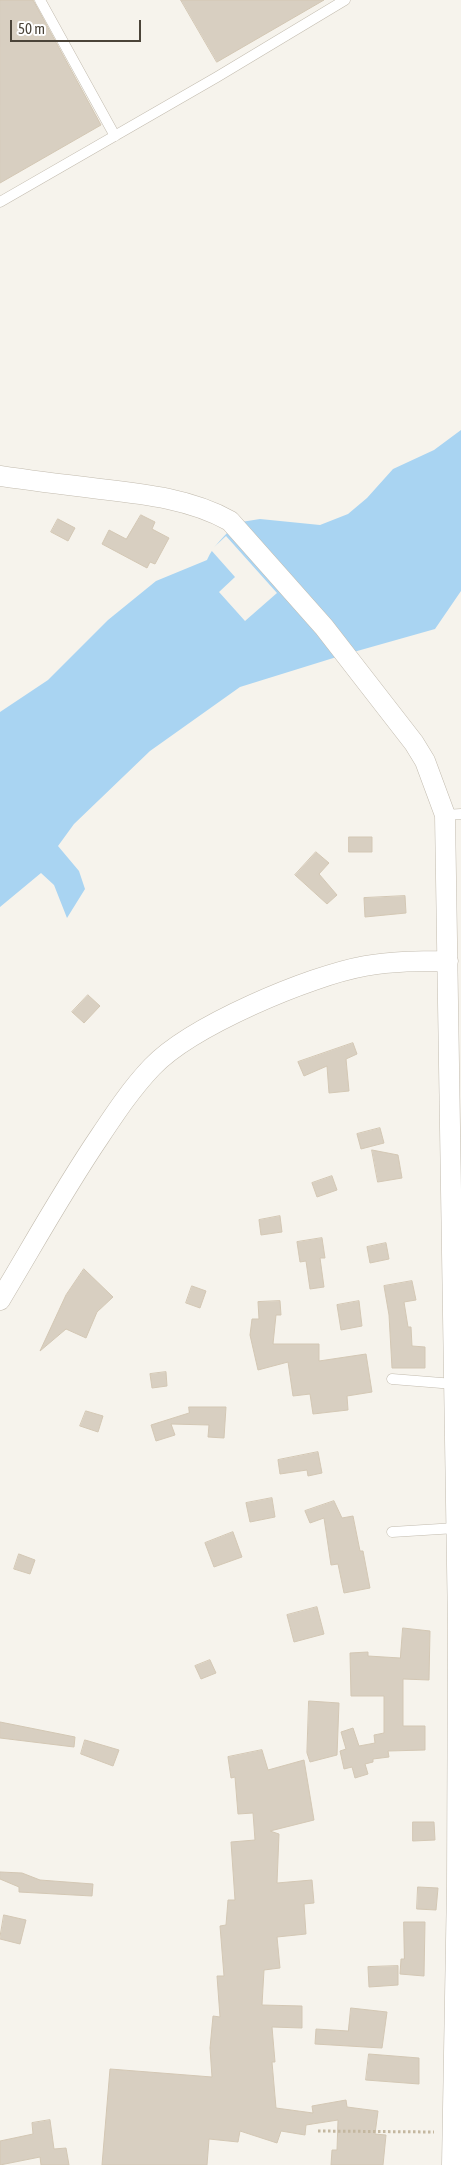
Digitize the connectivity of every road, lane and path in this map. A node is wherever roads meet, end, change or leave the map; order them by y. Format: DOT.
graph roads {
  1 [pos="40,0"];
  2 [pos="345,0"];
  3 [pos="115,136"];
  4 [pos="0,202"];
  5 [pos="0,476"];
  6 [pos="453,814"];
  7 [pos="448,961"];
  8 [pos="0,1300"];
  9 [pos="392,1379"];
  10 [pos="454,1384"];
  11 [pos="456,1528"];
  12 [pos="392,1532"];
  13 [pos="459,1606"];
  14 [pos="318,2131"];
  15 [pos="452,2132"];
  16 [pos="452,2165"];
  1 -- 3 [label="lane"];
  2 -- 3 [label="lane"];
  3 -- 4 [label="lane"];
  5 -- 6 [label="street"];
  6 -- 7 [label="street"];
  7 -- 8 [label="street"];
  7 -- 10 [label="street"];
  9 -- 10 [label="lane"];
  10 -- 11 [label="street"];
  11 -- 12 [label="lane"];
  11 -- 13 [label="street"];
  13 -- 15 [label="street"];
  14 -- 15 [label="path"];
  15 -- 16 [label="street"];
}
